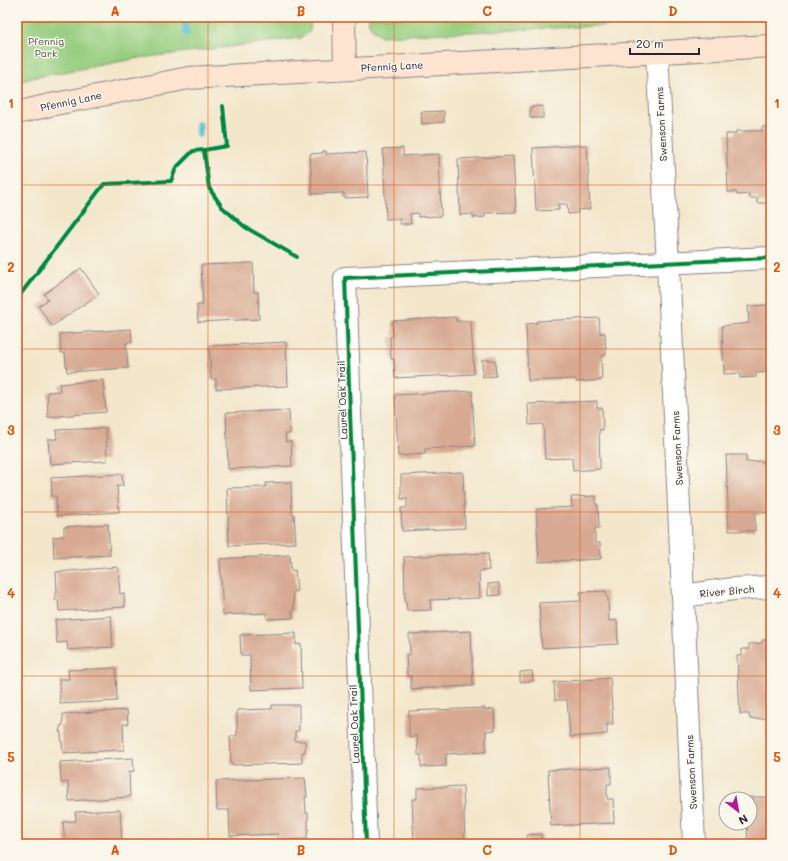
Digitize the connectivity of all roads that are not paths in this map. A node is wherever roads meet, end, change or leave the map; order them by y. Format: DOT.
graph roads {
  1 [pos="344,17"];
  2 [pos="771,46"];
  3 [pos="657,52"];
  4 [pos="345,69"];
  5 [pos="17,113"];
  6 [pos="771,258"];
  7 [pos="668,263"];
  8 [pos="771,587"];
  9 [pos="683,596"];
  10 [pos="366,844"];
  11 [pos="694,844"];
  1 -- 4 [label="street"];
  2 -- 3 [label="street, Pfennig Lane"];
  3 -- 4 [label="street, Pfennig Lane"];
  3 -- 7 [label="street, Swenson Farms"];
  4 -- 5 [label="street, Pfennig Lane"];
  6 -- 7 [label="street"];
  7 -- 9 [label="street, Swenson Farms"];
  7 -- 10 [label="street, Laurel Oak Trail"];
  8 -- 9 [label="street, River Birch"];
  9 -- 11 [label="street, Swenson Farms"];
}
